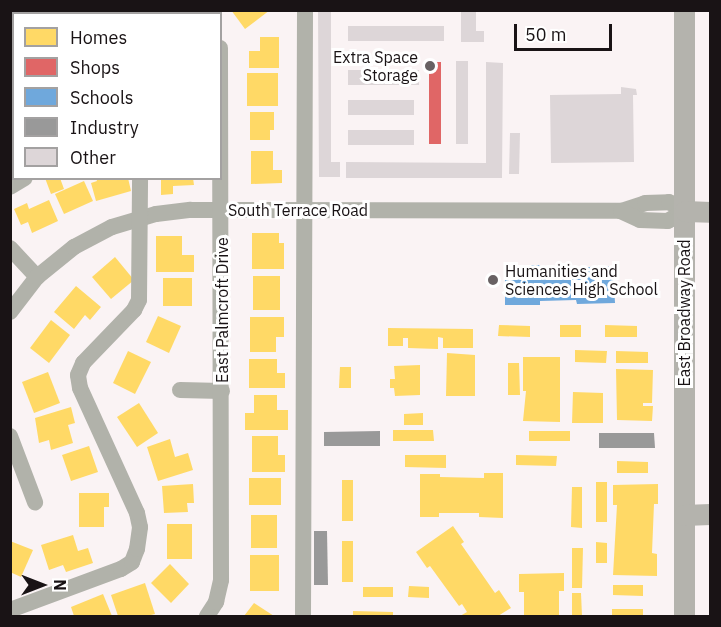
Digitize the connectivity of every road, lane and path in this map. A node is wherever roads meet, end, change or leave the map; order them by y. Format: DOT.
graph roads {
  1 [pos="305,10"];
  2 [pos="684,10"];
  3 [pos="140,180"];
  4 [pos="222,180"];
  5 [pos="222,210"];
  6 [pos="305,210"];
  7 [pos="685,211"];
  8 [pos="711,212"];
  9 [pos="140,217"];
  10 [pos="10,248"];
  11 [pos="37,277"];
  12 [pos="10,312"];
  13 [pos="180,390"];
  14 [pos="222,391"];
  15 [pos="10,436"];
  16 [pos="35,502"];
  17 [pos="711,514"];
  18 [pos="684,515"];
  19 [pos="10,610"];
  20 [pos="209,614"];
  21 [pos="303,616"];
  22 [pos="684,616"];
  1 -- 6 [label="street"];
  2 -- 7 [label="main road, East Broadway Road"];
  3 -- 9 [label="street"];
  4 -- 5 [label="street, East Palmcroft Drive"];
  5 -- 6 [label="street, South Terrace Road"];
  5 -- 9 [label="street, South Terrace Road"];
  5 -- 14 [label="street, East Palmcroft Drive"];
  6 -- 7 [label="street, South Terrace Road"];
  6 -- 21 [label="street"];
  7 -- 8 [label="main road"];
  7 -- 18 [label="main road, East Broadway Road"];
  9 -- 11 [label="street, South Terrace Road"];
  9 -- 19 [label="street"];
  10 -- 11 [label="street"];
  11 -- 12 [label="street, South Terrace Road"];
  13 -- 14 [label="street, East Palmcroft Drive"];
  14 -- 20 [label="street, East Palmcroft Drive"];
  15 -- 16 [label="street"];
  17 -- 18 [label="main road"];
  18 -- 22 [label="main road, East Broadway Road"];
}
